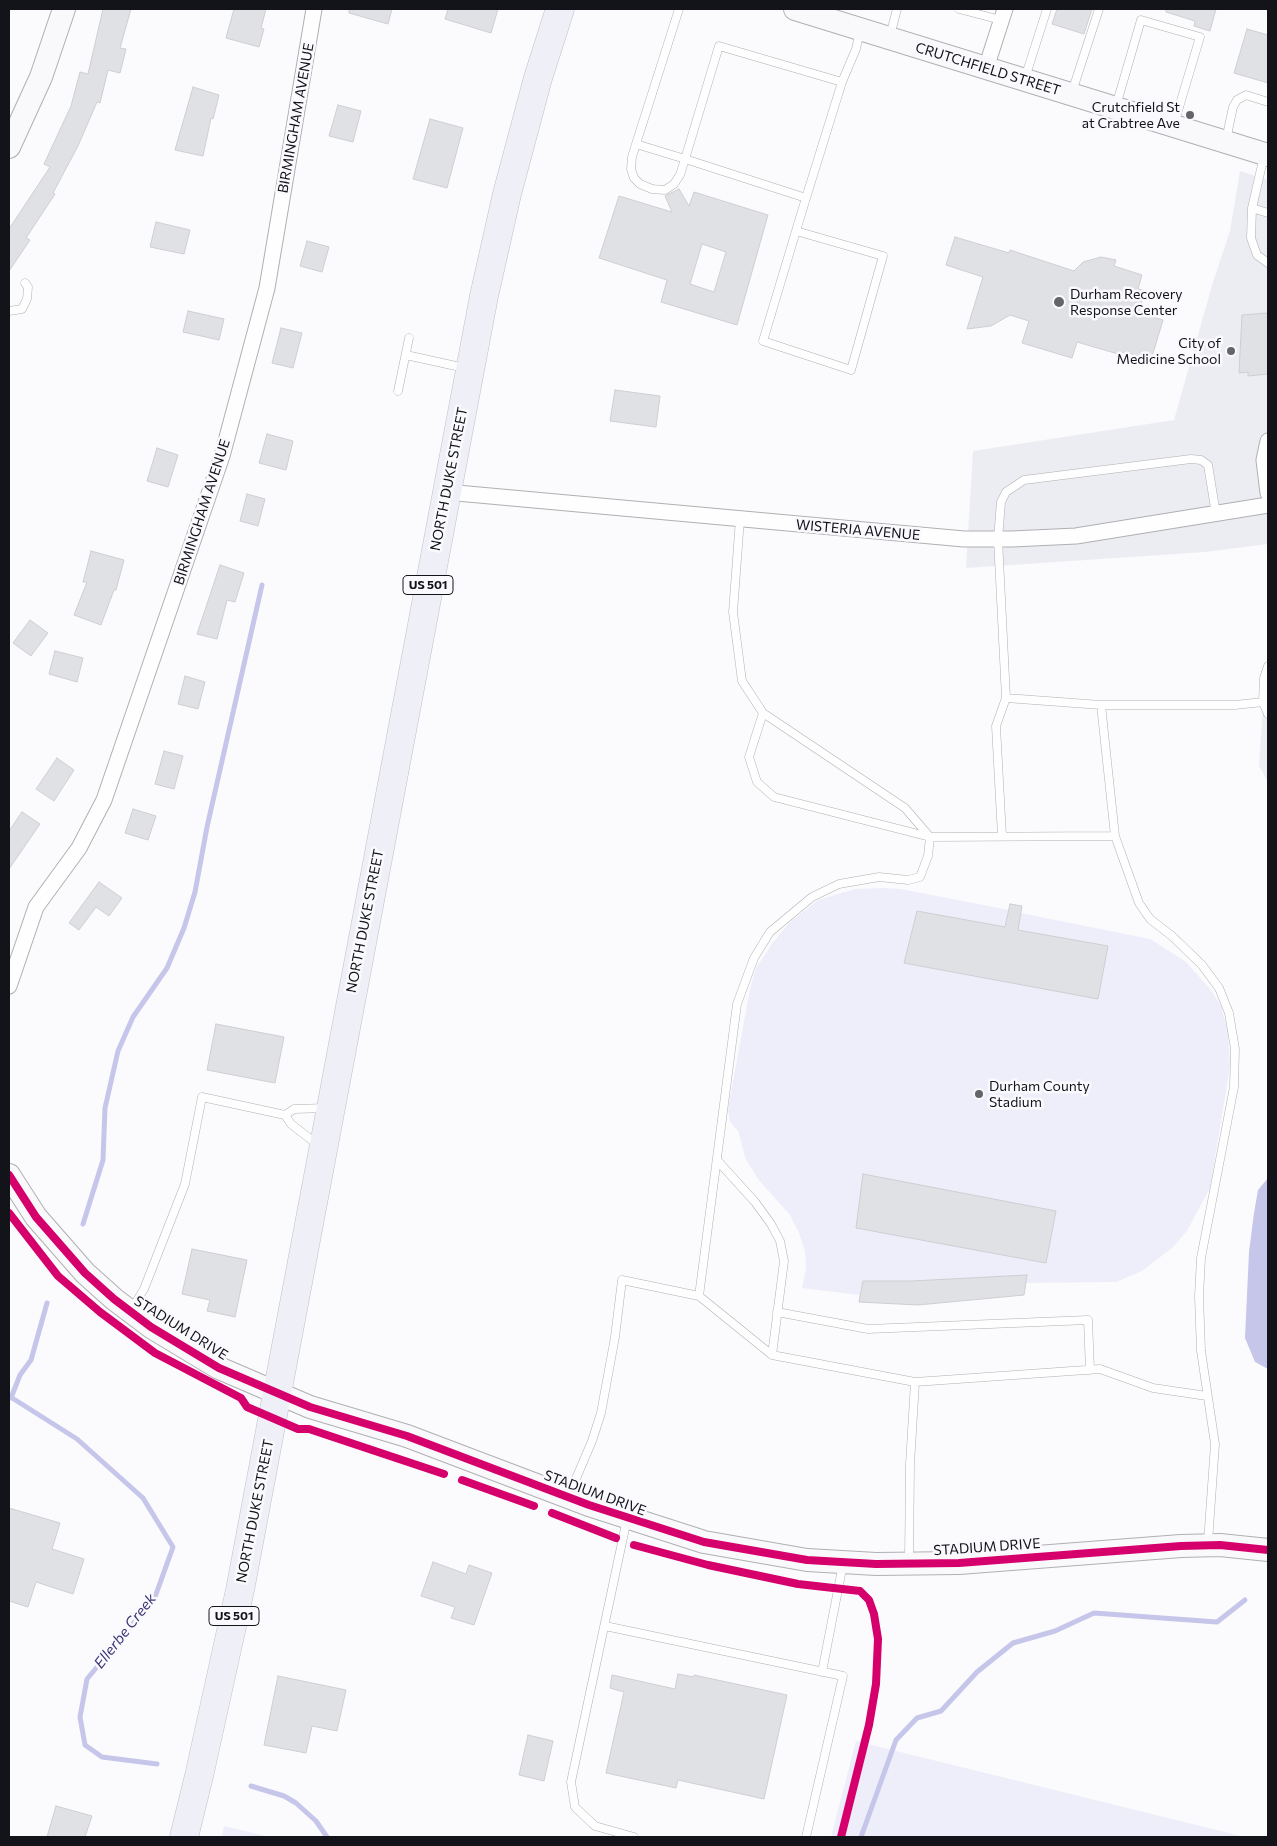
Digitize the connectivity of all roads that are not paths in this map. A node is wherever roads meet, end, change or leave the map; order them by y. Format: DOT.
graph roads {
  1 [pos="64,9"];
  2 [pos="314,9"];
  3 [pos="560,9"];
  4 [pos="679,9"];
  5 [pos="795,9"];
  6 [pos="897,9"];
  7 [pos="959,9"];
  8 [pos="1047,9"];
  9 [pos="1099,9"];
  10 [pos="1003,14"];
  11 [pos="861,29"];
  12 [pos="889,38"];
  13 [pos="986,68"];
  14 [pos="1025,80"];
  15 [pos="842,82"];
  16 [pos="1071,94"];
  17 [pos="1268,102"];
  18 [pos="1115,108"];
  19 [pos="1174,126"];
  20 [pos="1226,142"];
  21 [pos="636,144"];
  22 [pos="9,147"];
  23 [pos="1266,154"];
  24 [pos="685,159"];
  25 [pos="806,198"];
  26 [pos="1252,208"];
  27 [pos="1268,213"];
  28 [pos="796,230"];
  29 [pos="1268,263"];
  30 [pos="25,283"];
  31 [pos="9,311"];
  32 [pos="409,338"];
  33 [pos="406,355"];
  34 [pos="470,370"];
  35 [pos="398,391"];
  36 [pos="1268,441"];
  37 [pos="446,492"];
  38 [pos="1268,492"];
  39 [pos="1268,505"];
  40 [pos="1216,514"];
  41 [pos="740,519"];
  42 [pos="998,539"];
  43 [pos="1268,666"];
  44 [pos="1006,698"];
  45 [pos="1263,702"];
  46 [pos="1101,706"];
  47 [pos="763,713"];
  48 [pos="1268,714"];
  49 [pos="1002,836"];
  50 [pos="1115,836"];
  51 [pos="930,837"];
  52 [pos="9,986"];
  53 [pos="329,1108"];
  54 [pos="285,1115"];
  55 [pos="322,1148"];
  56 [pos="717,1160"];
  57 [pos="9,1175"];
  58 [pos="699,1296"];
  59 [pos="129,1311"];
  60 [pos="777,1312"];
  61 [pos="772,1355"];
  62 [pos="1090,1370"];
  63 [pos="915,1382"];
  64 [pos="277,1394"];
  65 [pos="1208,1396"];
  66 [pos="568,1497"];
  67 [pos="628,1518"];
  68 [pos="1207,1546"];
  69 [pos="1268,1550"];
  70 [pos="843,1564"];
  71 [pos="909,1564"];
  72 [pos="605,1626"];
  73 [pos="822,1672"];
  74 [pos="184,1837"];
  75 [pos="634,1837"];
  76 [pos="806,1837"];
  1 -- 22 [label="street"];
  2 -- 52 [label="street, BIRMINGHAM AVENUE"];
  3 -- 34 [label="highway, NORTH DUKE STREET / US 501"];
  4 -- 21 [label="lane"];
  5 -- 11 [label="street, CRUTCHFIELD STREET"];
  6 -- 12 [label="lane"];
  7 -- 10 [label="lane"];
  8 -- 14 [label="lane"];
  9 -- 16 [label="lane"];
  10 -- 13 [label="street"];
  11 -- 12 [label="street, CRUTCHFIELD STREET"];
  11 -- 15 [label="lane"];
  12 -- 13 [label="street, CRUTCHFIELD STREET"];
  13 -- 14 [label="street, CRUTCHFIELD STREET"];
  14 -- 16 [label="street, CRUTCHFIELD STREET"];
  15 -- 24 [label="lane"];
  15 -- 25 [label="lane"];
  16 -- 18 [label="street, CRUTCHFIELD STREET"];
  17 -- 20 [label="lane"];
  18 -- 19 [label="street, CRUTCHFIELD STREET"];
  18 -- 19 [label="lane"];
  19 -- 20 [label="street, CRUTCHFIELD STREET"];
  20 -- 23 [label="street, CRUTCHFIELD STREET"];
  21 -- 24 [label="lane"];
  21 -- 24 [label="lane"];
  23 -- 26 [label="lane"];
  24 -- 25 [label="lane"];
  25 -- 28 [label="lane"];
  26 -- 27 [label="lane"];
  26 -- 29 [label="lane"];
  28 -- 28 [label="lane"];
  30 -- 31 [label="lane"];
  32 -- 33 [label="lane"];
  33 -- 34 [label="lane"];
  33 -- 35 [label="lane"];
  34 -- 37 [label="highway, NORTH DUKE STREET / US 501"];
  36 -- 38 [label="street"];
  37 -- 41 [label="street, WISTERIA AVENUE"];
  37 -- 53 [label="highway, NORTH DUKE STREET / US 501"];
  39 -- 40 [label="street, WISTERIA AVENUE"];
  40 -- 42 [label="street, WISTERIA AVENUE"];
  40 -- 42 [label="lane"];
  41 -- 42 [label="street, WISTERIA AVENUE"];
  41 -- 47 [label="lane"];
  42 -- 44 [label="lane"];
  43 -- 45 [label="lane"];
  44 -- 46 [label="lane"];
  44 -- 49 [label="lane"];
  45 -- 46 [label="lane"];
  45 -- 48 [label="lane"];
  46 -- 50 [label="lane"];
  47 -- 51 [label="lane"];
  47 -- 51 [label="lane"];
  49 -- 50 [label="lane"];
  49 -- 51 [label="lane"];
  50 -- 65 [label="lane"];
  51 -- 56 [label="lane"];
  53 -- 54 [label="lane"];
  53 -- 55 [label="highway, NORTH DUKE STREET / US 501"];
  54 -- 55 [label="lane"];
  54 -- 59 [label="lane"];
  55 -- 64 [label="highway, NORTH DUKE STREET / US 501"];
  56 -- 58 [label="lane"];
  56 -- 60 [label="lane"];
  57 -- 59 [label="street, STADIUM DRIVE"];
  58 -- 61 [label="lane"];
  58 -- 66 [label="lane"];
  59 -- 64 [label="street, STADIUM DRIVE"];
  60 -- 61 [label="lane"];
  60 -- 62 [label="lane"];
  61 -- 63 [label="lane"];
  62 -- 63 [label="lane"];
  62 -- 65 [label="lane"];
  63 -- 71 [label="lane"];
  64 -- 66 [label="street, STADIUM DRIVE"];
  64 -- 74 [label="highway, NORTH DUKE STREET / US 501"];
  65 -- 68 [label="lane"];
  66 -- 67 [label="street, STADIUM DRIVE"];
  67 -- 70 [label="street, STADIUM DRIVE"];
  67 -- 72 [label="lane"];
  68 -- 69 [label="street, STADIUM DRIVE"];
  68 -- 71 [label="street, STADIUM DRIVE"];
  70 -- 71 [label="street, STADIUM DRIVE"];
  70 -- 73 [label="lane"];
  72 -- 73 [label="lane"];
  72 -- 75 [label="lane"];
  73 -- 76 [label="lane"];
}
